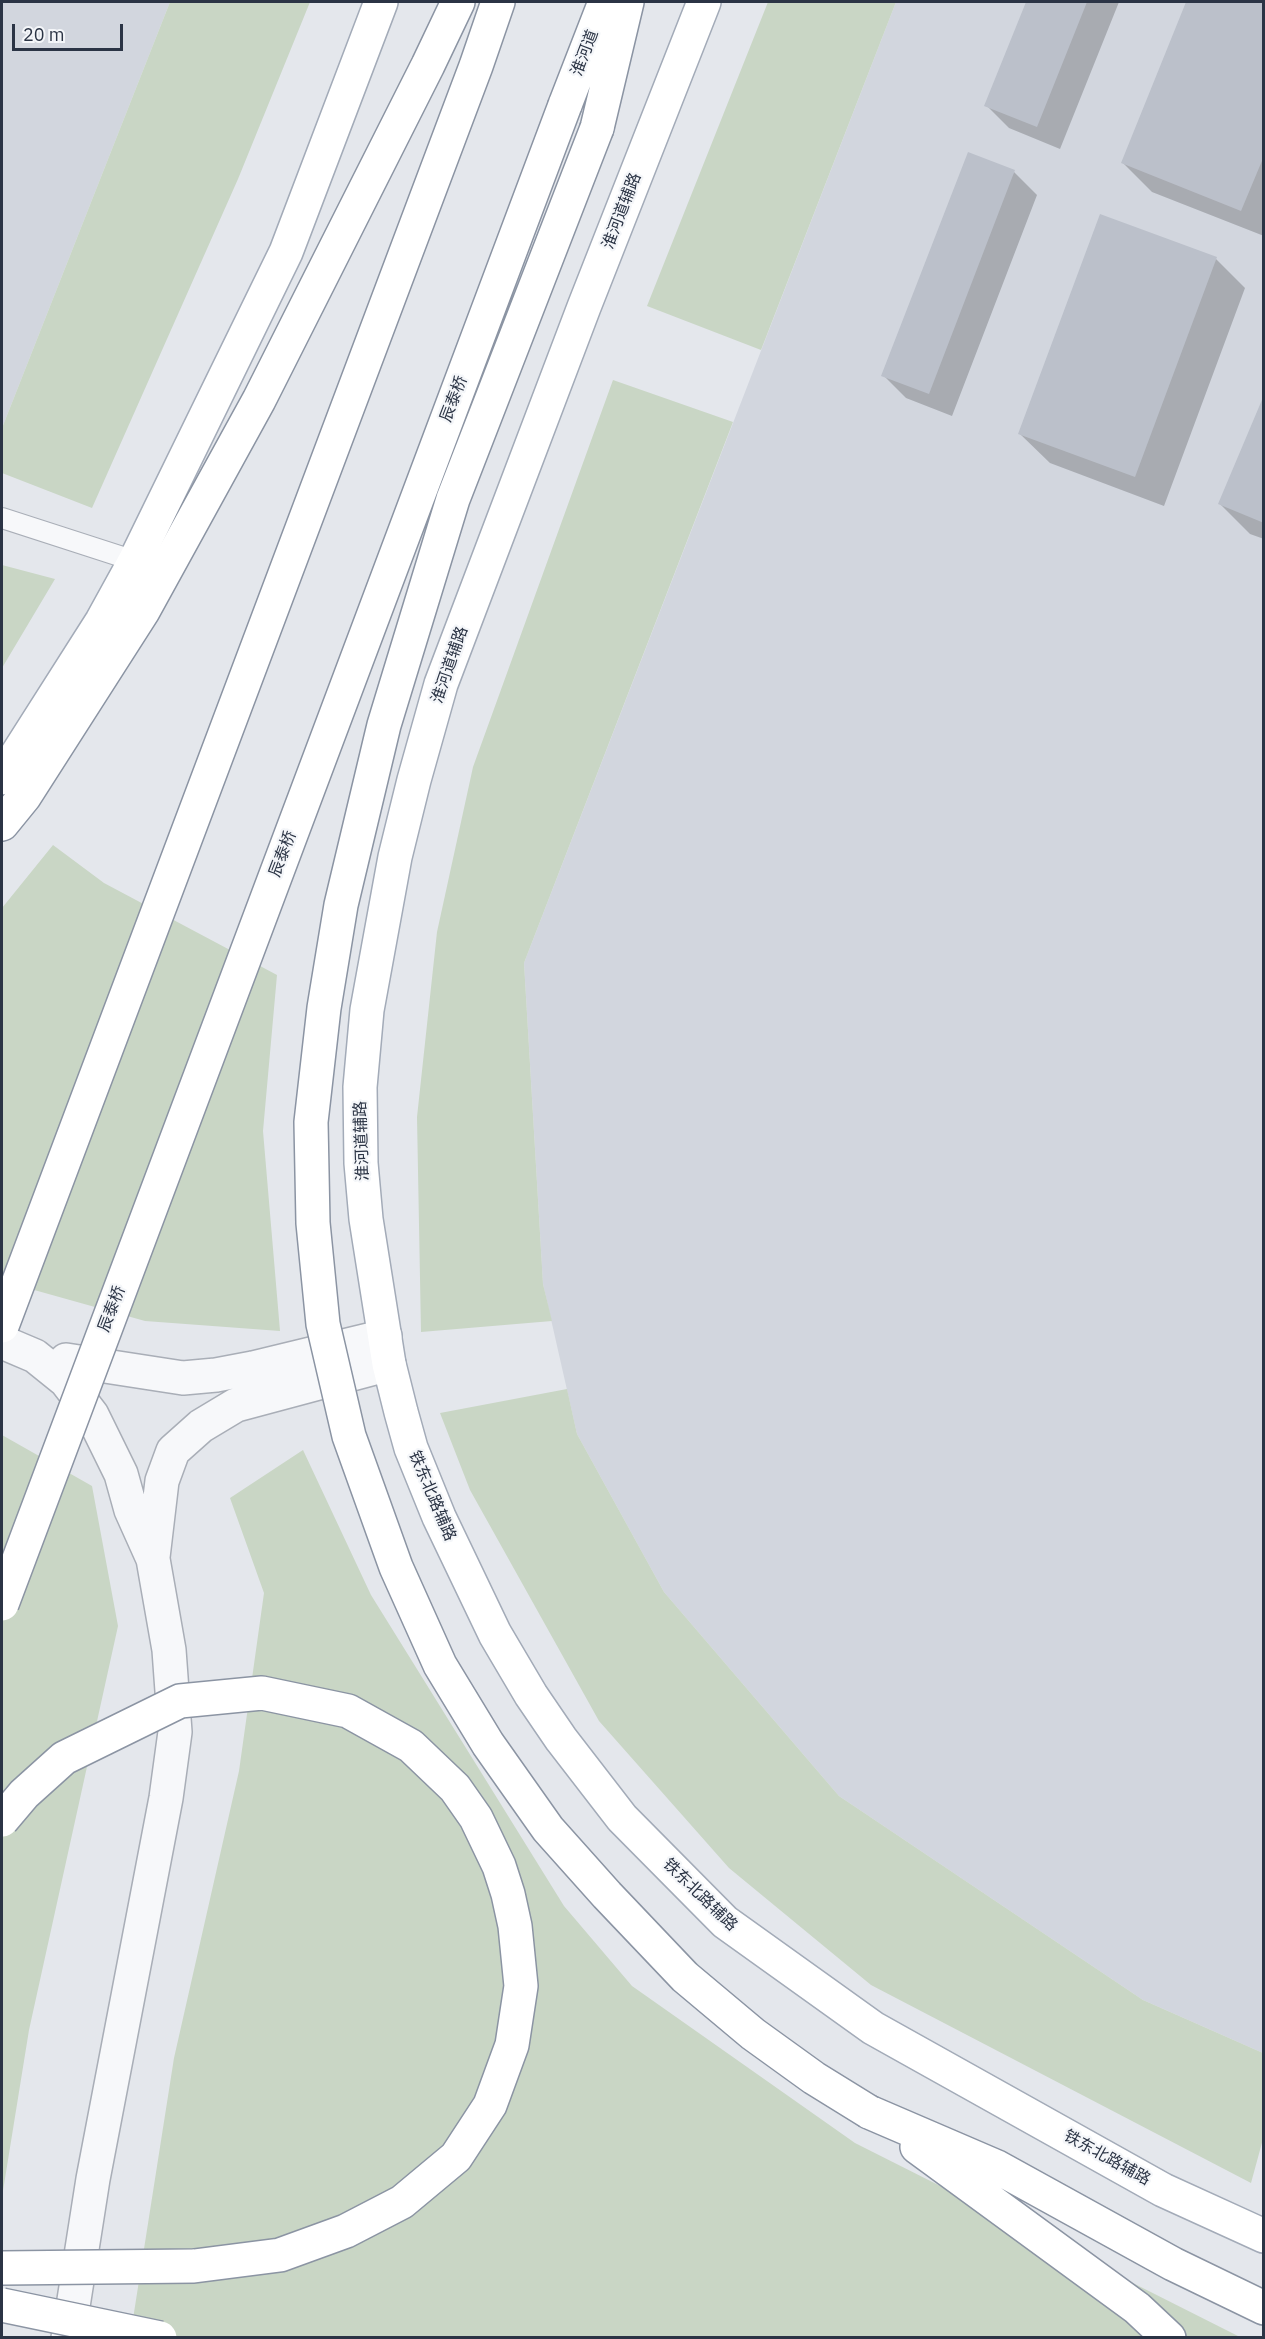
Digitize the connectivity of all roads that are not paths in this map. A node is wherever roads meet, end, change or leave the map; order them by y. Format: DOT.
graph roads {
  1 [pos="381,2"];
  2 [pos="458,2"];
  3 [pos="498,2"];
  4 [pos="605,2"];
  5 [pos="627,2"];
  6 [pos="704,2"];
  7 [pos="565,105"];
  8 [pos="2,518"];
  9 [pos="135,561"];
  10 [pos="2,778"];
  11 [pos="2,824"];
  12 [pos="2,1326"];
  13 [pos="2,1342"];
  14 [pos="387,1350"];
  15 [pos="35,1356"];
  16 [pos="153,1559"];
  17 [pos="2,1604"];
  18 [pos="2,1820"];
  19 [pos="869,2112"];
  20 [pos="1263,2236"];
  21 [pos="2,2268"];
  22 [pos="2,2305"];
  23 [pos="1263,2308"];
  24 [pos="68,2337"];
  25 [pos="160,2337"];
  26 [pos="1169,2337"];
  1 -- 9 [label="main road"];
  2 -- 11 [label="main road"];
  3 -- 12 [label="main road"];
  4 -- 7 [label="main road, 淮河道"];
  5 -- 19 [label="main road, bridge"];
  6 -- 14 [label="main road, 淮河道辅路"];
  7 -- 17 [label="main road, 辰泰桥, bridge"];
  8 -- 9 [label="lane"];
  9 -- 10 [label="main road"];
  13 -- 15 [label="street"];
  14 -- 15 [label="street"];
  14 -- 16 [label="street"];
  14 -- 20 [label="main road, 铁东北路辅路"];
  15 -- 16 [label="street"];
  16 -- 24 [label="street"];
  18 -- 21 [label="main road, bridge"];
  19 -- 23 [label="main road"];
  19 -- 26 [label="main road"];
  22 -- 25 [label="main road, bridge"];
}
